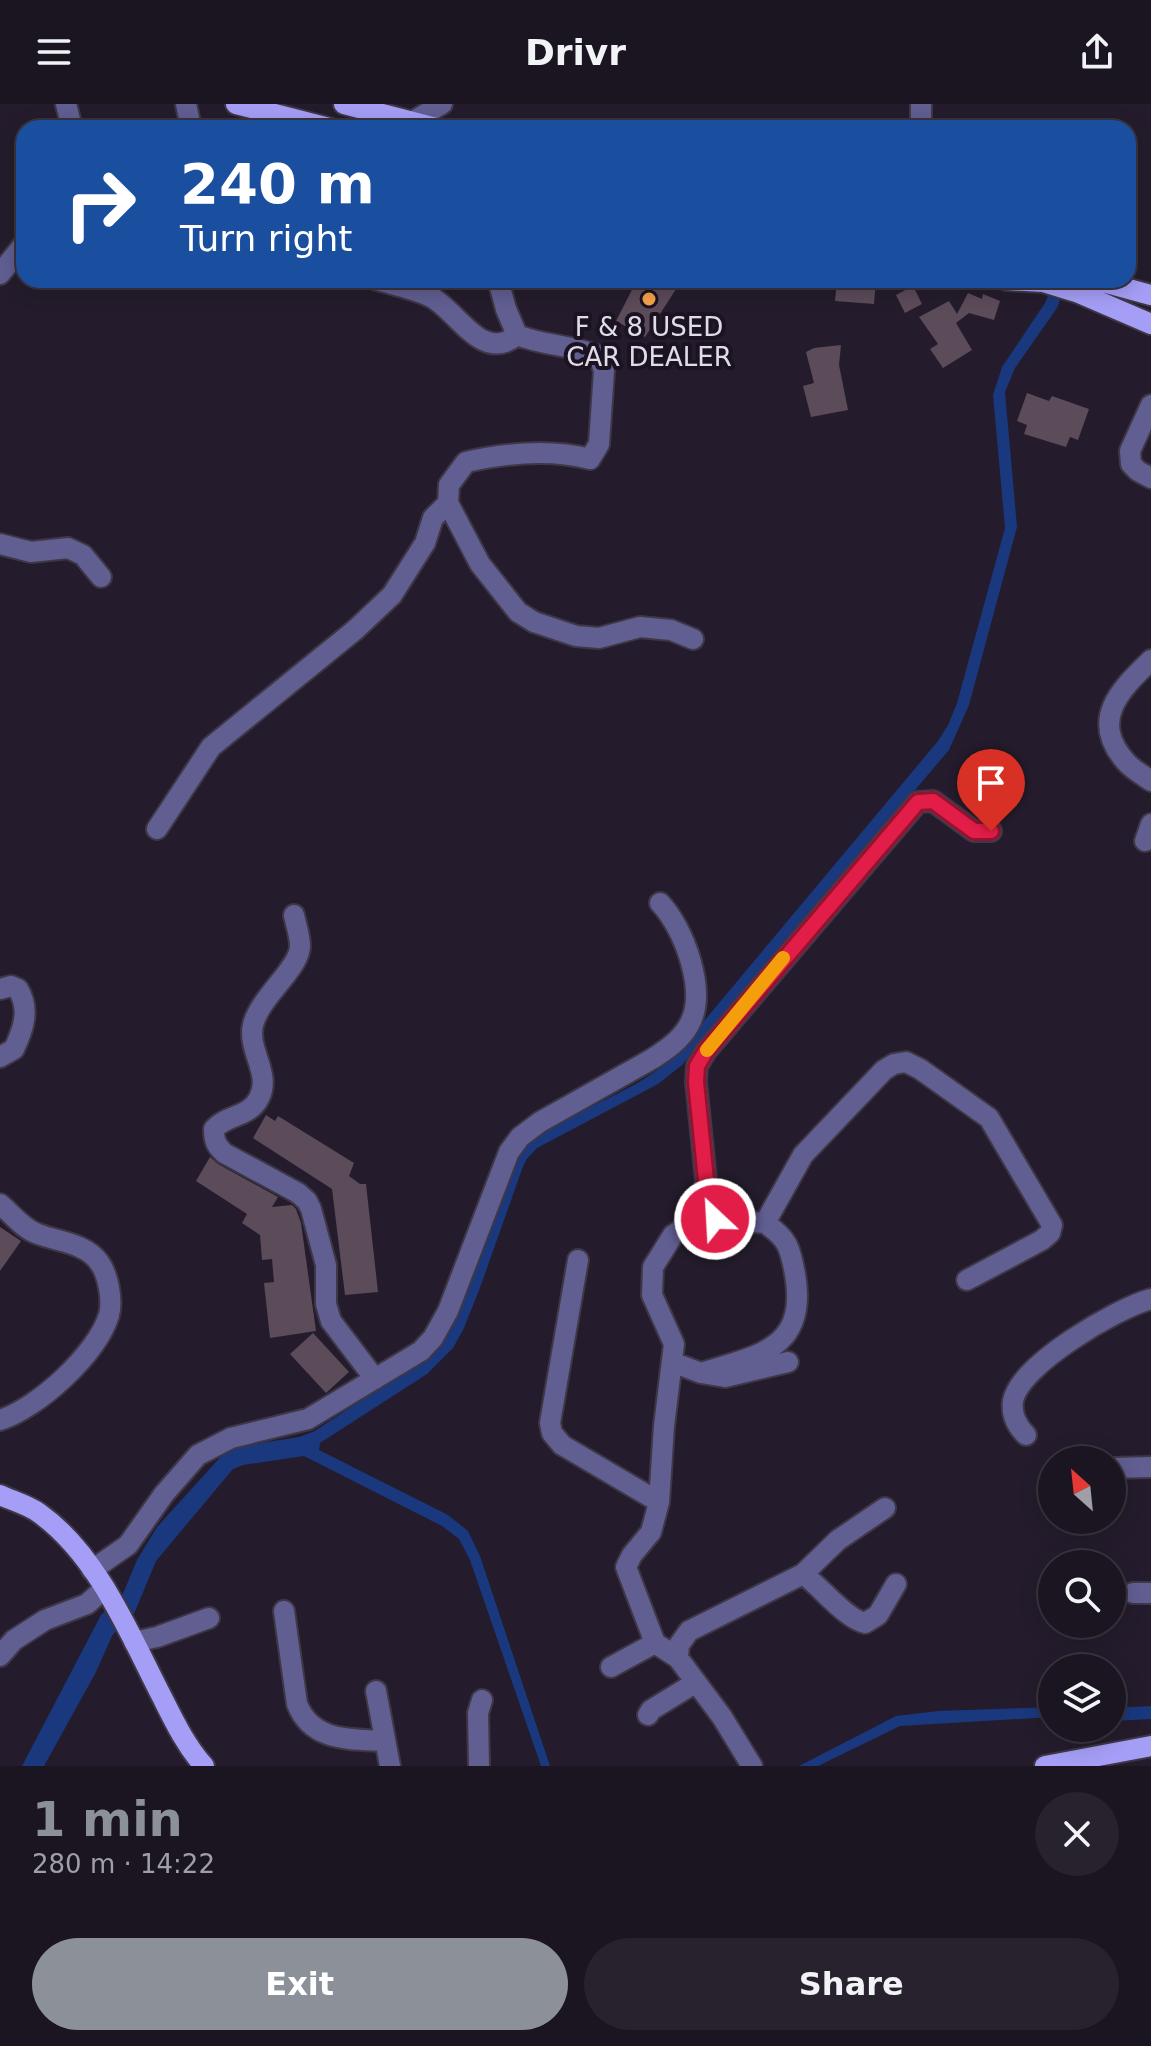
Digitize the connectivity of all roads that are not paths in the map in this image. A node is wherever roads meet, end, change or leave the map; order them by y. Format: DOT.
graph roads {
  1 [pos="236,104"];
  2 [pos="344,104"];
  3 [pos="442,104"];
  4 [pos="298,120"];
  5 [pos="404,120"];
  6 [pos="415,120"];
  7 [pos="16,254"];
  8 [pos="0,274"];
  9 [pos="402,288"];
  10 [pos="500,288"];
  11 [pos="1063,288"];
  12 [pos="1125,288"];
  13 [pos="1151,295"];
  14 [pos="1151,324"];
  15 [pos="517,335"];
  16 [pos="1151,405"];
  17 [pos="1151,478"];
  18 [pos="448,503"];
  19 [pos="0,544"];
  20 [pos="101,577"];
  21 [pos="693,639"];
  22 [pos="1151,660"];
  23 [pos="1151,781"];
  24 [pos="157,829"];
  25 [pos="991,831"];
  26 [pos="660,903"];
  27 [pos="294,915"];
  28 [pos="0,989"];
  29 [pos="0,1057"];
  30 [pos="0,1204"];
  31 [pos="700,1221"];
  32 [pos="765,1223"];
  33 [pos="578,1260"];
  34 [pos="967,1280"];
  35 [pos="1151,1299"];
  36 [pos="672,1362"];
  37 [pos="788,1362"];
  38 [pos="701,1373"];
  39 [pos="375,1379"];
  40 [pos="0,1420"];
  41 [pos="1026,1435"];
  42 [pos="1151,1467"];
  43 [pos="1126,1468"];
  44 [pos="0,1495"];
  45 [pos="659,1502"];
  46 [pos="885,1508"];
  47 [pos="92,1570"];
  48 [pos="803,1574"];
  49 [pos="896,1584"];
  50 [pos="108,1594"];
  51 [pos="284,1611"];
  52 [pos="209,1618"];
  53 [pos="130,1634"];
  54 [pos="655,1643"];
  55 [pos="0,1656"];
  56 [pos="678,1658"];
  57 [pos="611,1667"];
  58 [pos="695,1683"];
  59 [pos="376,1691"];
  60 [pos="482,1700"];
  61 [pos="648,1715"];
  62 [pos="384,1741"];
  63 [pos="1151,1746"];
  64 [pos="204,1766"];
  65 [pos="390,1766"];
  66 [pos="479,1766"];
  67 [pos="752,1766"];
  68 [pos="1045,1766"];
  1 -- 4 [label="main road"];
  2 -- 5 [label="main road"];
  3 -- 6 [label="street"];
  7 -- 8 [label="street"];
  9 -- 15 [label="street"];
  10 -- 15 [label="street"];
  11 -- 14 [label="main road"];
  12 -- 13 [label="main road"];
  15 -- 18 [label="street"];
  16 -- 17 [label="street"];
  18 -- 21 [label="street"];
  18 -- 24 [label="street"];
  19 -- 20 [label="street"];
  22 -- 23 [label="street"];
  25 -- 31 [label="street"];
  26 -- 39 [label="street"];
  27 -- 39 [label="street"];
  28 -- 29 [label="street"];
  30 -- 40 [label="street"];
  31 -- 32 [label="street"];
  31 -- 36 [label="street"];
  32 -- 34 [label="street"];
  32 -- 38 [label="street"];
  33 -- 45 [label="street"];
  35 -- 41 [label="street"];
  36 -- 38 [label="street"];
  36 -- 45 [label="street"];
  37 -- 38 [label="street"];
  39 -- 47 [label="street"];
  42 -- 43 [label="street"];
  44 -- 47 [label="main road"];
  45 -- 54 [label="street"];
  46 -- 48 [label="street"];
  47 -- 50 [label="main road"];
  48 -- 49 [label="street"];
  48 -- 56 [label="street"];
  50 -- 53 [label="main road"];
  50 -- 55 [label="street"];
  51 -- 62 [label="street"];
  52 -- 53 [label="street"];
  53 -- 64 [label="main road"];
  54 -- 56 [label="street"];
  54 -- 57 [label="street"];
  56 -- 58 [label="street"];
  58 -- 61 [label="street"];
  58 -- 67 [label="street"];
  59 -- 62 [label="street"];
  60 -- 66 [label="street"];
  62 -- 65 [label="street"];
  63 -- 68 [label="main road"];
}
